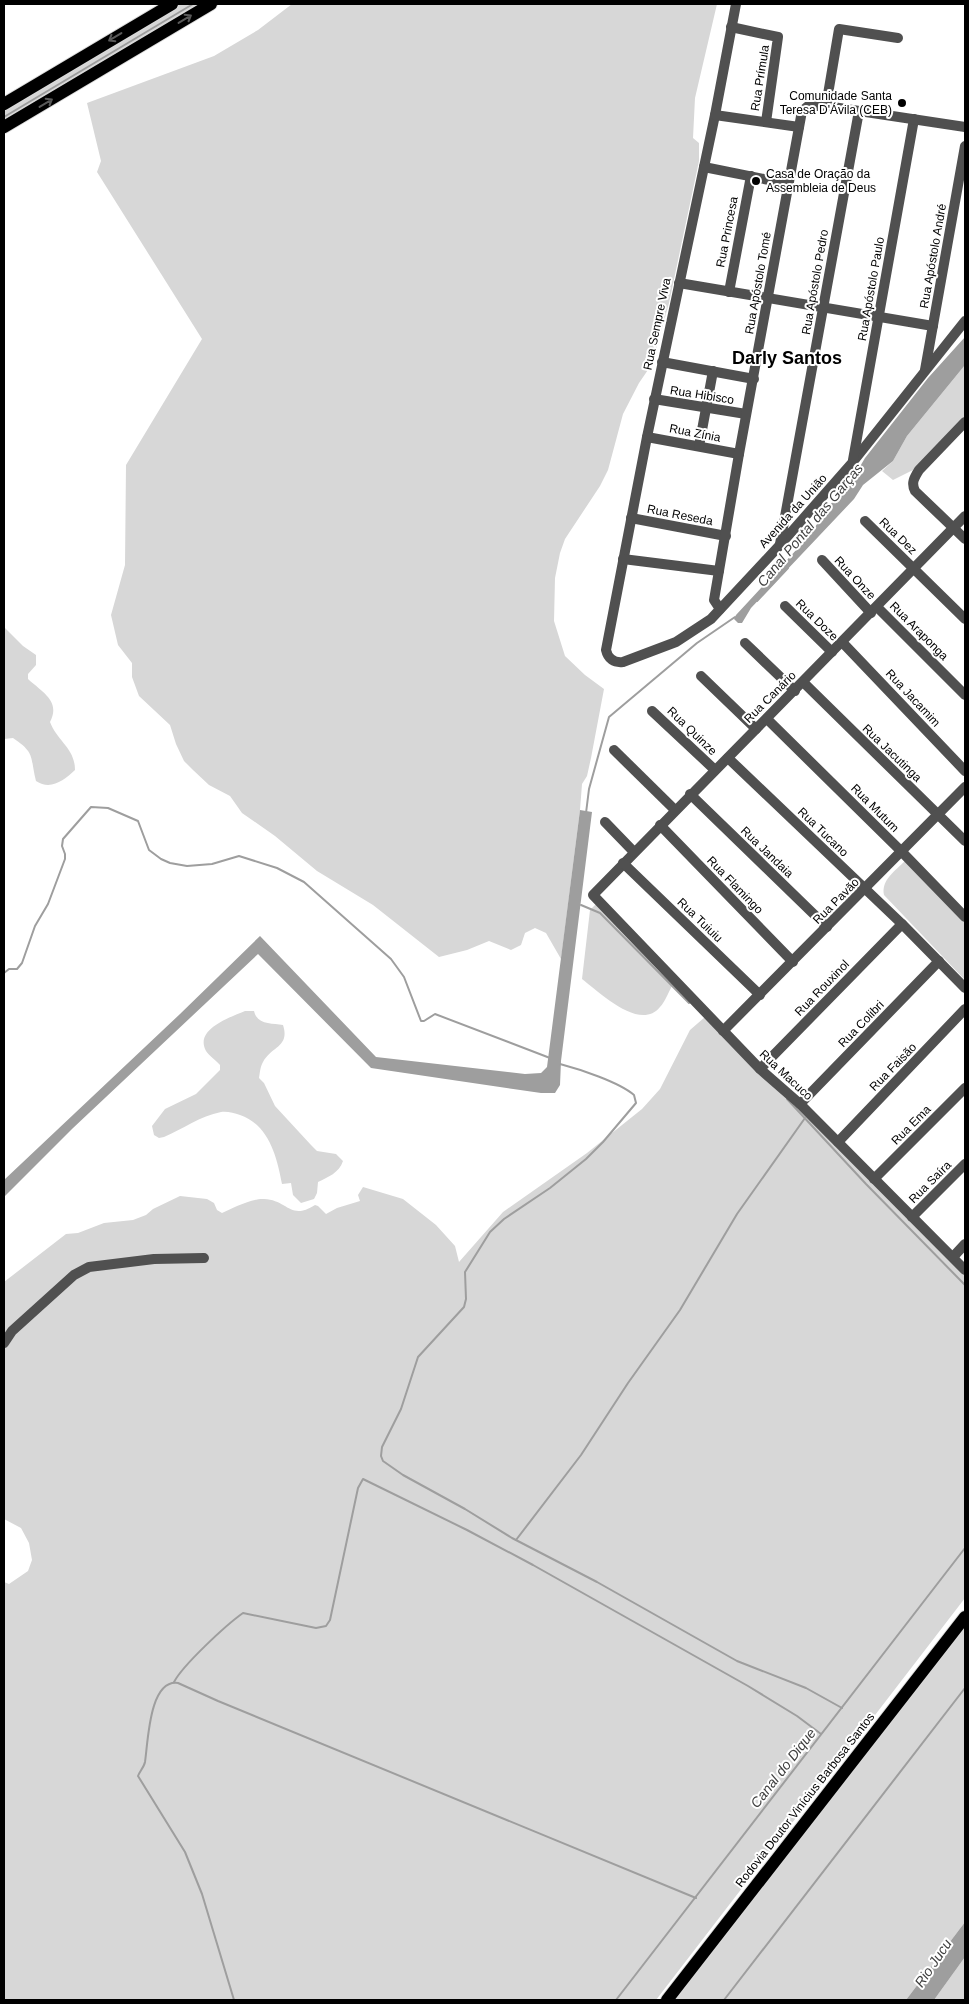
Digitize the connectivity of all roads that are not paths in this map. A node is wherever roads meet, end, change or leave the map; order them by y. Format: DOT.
graph roads {
  1 [pos="172,4"];
  2 [pos="212,4"];
  3 [pos="736,4"];
  4 [pos="731,28"];
  5 [pos="898,38"];
  6 [pos="4,104"];
  7 [pos="826,106"];
  8 [pos="859,111"];
  9 [pos="715,115"];
  10 [pos="914,119"];
  11 [pos="766,122"];
  12 [pos="799,127"];
  13 [pos="965,127"];
  14 [pos="4,128"];
  15 [pos="965,146"];
  16 [pos="704,167"];
  17 [pos="751,176"];
  18 [pos="789,184"];
  19 [pos="679,283"];
  20 [pos="729,292"];
  21 [pos="768,298"];
  22 [pos="823,308"];
  23 [pos="878,318"];
  24 [pos="965,322"];
  25 [pos="933,326"];
  26 [pos="662,362"];
  27 [pos="713,371"];
  28 [pos="925,371"];
  29 [pos="754,379"];
  30 [pos="654,399"];
  31 [pos="706,409"];
  32 [pos="746,414"];
  33 [pos="965,422"];
  34 [pos="647,437"];
  35 [pos="699,446"];
  36 [pos="739,454"];
  37 [pos="852,463"];
  38 [pos="965,516"];
  39 [pos="631,518"];
  40 [pos="865,521"];
  41 [pos="953,528"];
  42 [pos="726,536"];
  43 [pos="965,539"];
  44 [pos="780,545"];
  45 [pos="623,559"];
  46 [pos="822,560"];
  47 [pos="914,569"];
  48 [pos="719,572"];
  49 [pos="784,606"];
  50 [pos="720,609"];
  51 [pos="874,610"];
  52 [pos="965,618"];
  53 [pos="842,642"];
  54 [pos="745,643"];
  55 [pos="606,650"];
  56 [pos="832,652"];
  57 [pos="701,676"];
  58 [pos="802,682"];
  59 [pos="795,690"];
  60 [pos="965,695"];
  61 [pos="652,711"];
  62 [pos="767,718"];
  63 [pos="756,729"];
  64 [pos="614,750"];
  65 [pos="728,758"];
  66 [pos="715,770"];
  67 [pos="965,772"];
  68 [pos="965,787"];
  69 [pos="690,794"];
  70 [pos="675,810"];
  71 [pos="938,815"];
  72 [pos="605,822"];
  73 [pos="660,825"];
  74 [pos="965,841"];
  75 [pos="634,852"];
  76 [pos="902,852"];
  77 [pos="623,863"];
  78 [pos="865,890"];
  79 [pos="593,895"];
  80 [pos="965,918"];
  81 [pos="902,924"];
  82 [pos="827,927"];
  83 [pos="940,961"];
  84 [pos="793,962"];
  85 [pos="965,988"];
  86 [pos="760,995"];
  87 [pos="965,1009"];
  88 [pos="723,1031"];
  89 [pos="760,1069"];
  90 [pos="965,1088"];
  91 [pos="800,1104"];
  92 [pos="838,1142"];
  93 [pos="965,1164"];
  94 [pos="874,1179"];
  95 [pos="912,1217"];
  96 [pos="965,1244"];
  97 [pos="953,1257"];
  98 [pos="204,1258"];
  99 [pos="965,1270"];
  100 [pos="4,1343"];
  101 [pos="965,1617"];
  102 [pos="667,2000"];
  1 -- 6 [label="main road, one-way"];
  14 -- 2 [label="main road, one-way"];
  3 -- 4 [label="street, Rua Sempre Viva"];
  4 -- 9 [label="street, Rua Sempre Viva"];
  4 -- 11 [label="street, Rua Prímula"];
  5 -- 7 [label="street"];
  7 -- 8 [label="street"];
  7 -- 12 [label="street, Rua Apóstolo Tomé"];
  8 -- 10 [label="street"];
  8 -- 22 [label="street, Rua Apóstolo Pedro"];
  9 -- 11 [label="street"];
  9 -- 16 [label="street, Rua Sempre Viva"];
  10 -- 13 [label="street"];
  10 -- 23 [label="street, Rua Apóstolo Paulo"];
  11 -- 12 [label="street"];
  12 -- 18 [label="street, Rua Apóstolo Tomé"];
  15 -- 25 [label="street, Rua Apóstolo André"];
  16 -- 17 [label="street"];
  16 -- 19 [label="street, Rua Sempre Viva"];
  17 -- 18 [label="street"];
  17 -- 20 [label="street, Rua Princesa"];
  18 -- 21 [label="street, Rua Apóstolo Tomé"];
  19 -- 20 [label="street"];
  19 -- 26 [label="street, Rua Sempre Viva"];
  20 -- 21 [label="street"];
  21 -- 22 [label="street"];
  21 -- 29 [label="street, Rua Apóstolo Tomé"];
  22 -- 23 [label="street"];
  22 -- 44 [label="street, Rua Apóstolo Pedro"];
  23 -- 25 [label="street"];
  23 -- 37 [label="street, Rua Apóstolo Paulo"];
  24 -- 28 [label="street, Avenida da União"];
  25 -- 28 [label="street, Rua Apóstolo André"];
  26 -- 27 [label="street"];
  26 -- 30 [label="street, Rua Sempre Viva"];
  27 -- 29 [label="street"];
  27 -- 31 [label="street"];
  28 -- 37 [label="street, Avenida da União"];
  29 -- 32 [label="street, Rua Apóstolo Tomé"];
  30 -- 31 [label="street, Rua Hibisco"];
  30 -- 34 [label="street, Rua Sempre Viva"];
  31 -- 32 [label="street, Rua Hibisco"];
  31 -- 35 [label="street"];
  32 -- 36 [label="street, Rua Apóstolo Tomé"];
  33 -- 41 [label="street"];
  34 -- 35 [label="street, Rua Zínia"];
  34 -- 39 [label="street, Rua Sempre Viva"];
  35 -- 36 [label="street, Rua Zínia"];
  36 -- 42 [label="street, Rua Apóstolo Tomé"];
  37 -- 44 [label="street, Avenida da União"];
  38 -- 41 [label="street, Rua Canário"];
  39 -- 42 [label="street, Rua Reseda"];
  39 -- 45 [label="street, Rua Sempre Viva"];
  40 -- 47 [label="street, Rua Dez"];
  41 -- 43 [label="street"];
  41 -- 47 [label="street, Rua Canário"];
  42 -- 48 [label="street, Rua Apóstolo Tomé"];
  44 -- 50 [label="street, Avenida da União"];
  45 -- 48 [label="street"];
  45 -- 55 [label="street, Rua Sempre Viva"];
  46 -- 51 [label="street, Rua Onze"];
  47 -- 51 [label="street, Rua Canário"];
  47 -- 52 [label="street, Rua Dez"];
  48 -- 50 [label="street, Rua Apóstolo Tomé"];
  49 -- 56 [label="street, Rua Doze"];
  50 -- 55 [label="street, Avenida da União"];
  51 -- 53 [label="street, Rua Canário"];
  51 -- 60 [label="street, Rua Araponga"];
  53 -- 56 [label="street, Rua Canário"];
  53 -- 67 [label="street, Rua Jacamim"];
  54 -- 59 [label="street"];
  56 -- 58 [label="street, Rua Canário"];
  57 -- 63 [label="street"];
  58 -- 59 [label="street, Rua Canário"];
  58 -- 71 [label="street, Rua Jacutinga"];
  59 -- 62 [label="street, Rua Canário"];
  61 -- 66 [label="street, Rua Quinze"];
  62 -- 63 [label="street, Rua Canário"];
  62 -- 76 [label="street, Rua Mutum"];
  63 -- 65 [label="street, Rua Canário"];
  64 -- 70 [label="street"];
  65 -- 66 [label="street, Rua Canário"];
  65 -- 78 [label="street, Rua Tucano"];
  66 -- 69 [label="street, Rua Canário"];
  68 -- 71 [label="street, Rua Pavão"];
  69 -- 70 [label="street, Rua Canário"];
  69 -- 82 [label="street, Rua Jandaia"];
  70 -- 73 [label="street, Rua Canário"];
  71 -- 74 [label="street, Rua Jacutinga"];
  71 -- 76 [label="street, Rua Pavão"];
  72 -- 75 [label="street"];
  73 -- 75 [label="street, Rua Canário"];
  73 -- 84 [label="street, Rua Flamingo"];
  75 -- 77 [label="street, Rua Canário"];
  76 -- 78 [label="street, Rua Pavão"];
  76 -- 80 [label="street, Rua Mutum"];
  77 -- 79 [label="street, Rua Canário"];
  77 -- 86 [label="street, Rua Tuiuiu"];
  78 -- 81 [label="street, Rua Tucano"];
  78 -- 82 [label="street, Rua Pavão"];
  79 -- 88 [label="street, Rua Macuco"];
  81 -- 83 [label="street, Rua Tucano"];
  81 -- 89 [label="street, Rua Rouxinol"];
  82 -- 84 [label="street, Rua Pavão"];
  83 -- 85 [label="street, Rua Tucano"];
  83 -- 91 [label="street, Rua Colibri"];
  84 -- 86 [label="street, Rua Pavão"];
  86 -- 88 [label="street, Rua Pavão"];
  87 -- 92 [label="street, Rua Faisão"];
  88 -- 89 [label="street, Rua Macuco"];
  89 -- 91 [label="street, Rua Macuco"];
  90 -- 94 [label="street, Rua Ema"];
  91 -- 92 [label="street, Rua Macuco"];
  92 -- 94 [label="street, Rua Macuco"];
  93 -- 95 [label="street, Rua Saíra"];
  94 -- 95 [label="street, Rua Macuco"];
  95 -- 97 [label="street, Rua Macuco"];
  96 -- 97 [label="street"];
  97 -- 99 [label="street, Rua Macuco"];
  98 -- 100 [label="street"];
  101 -- 102 [label="main road, Rodovia Doutor Vinícius Barbosa Santos"];
}
